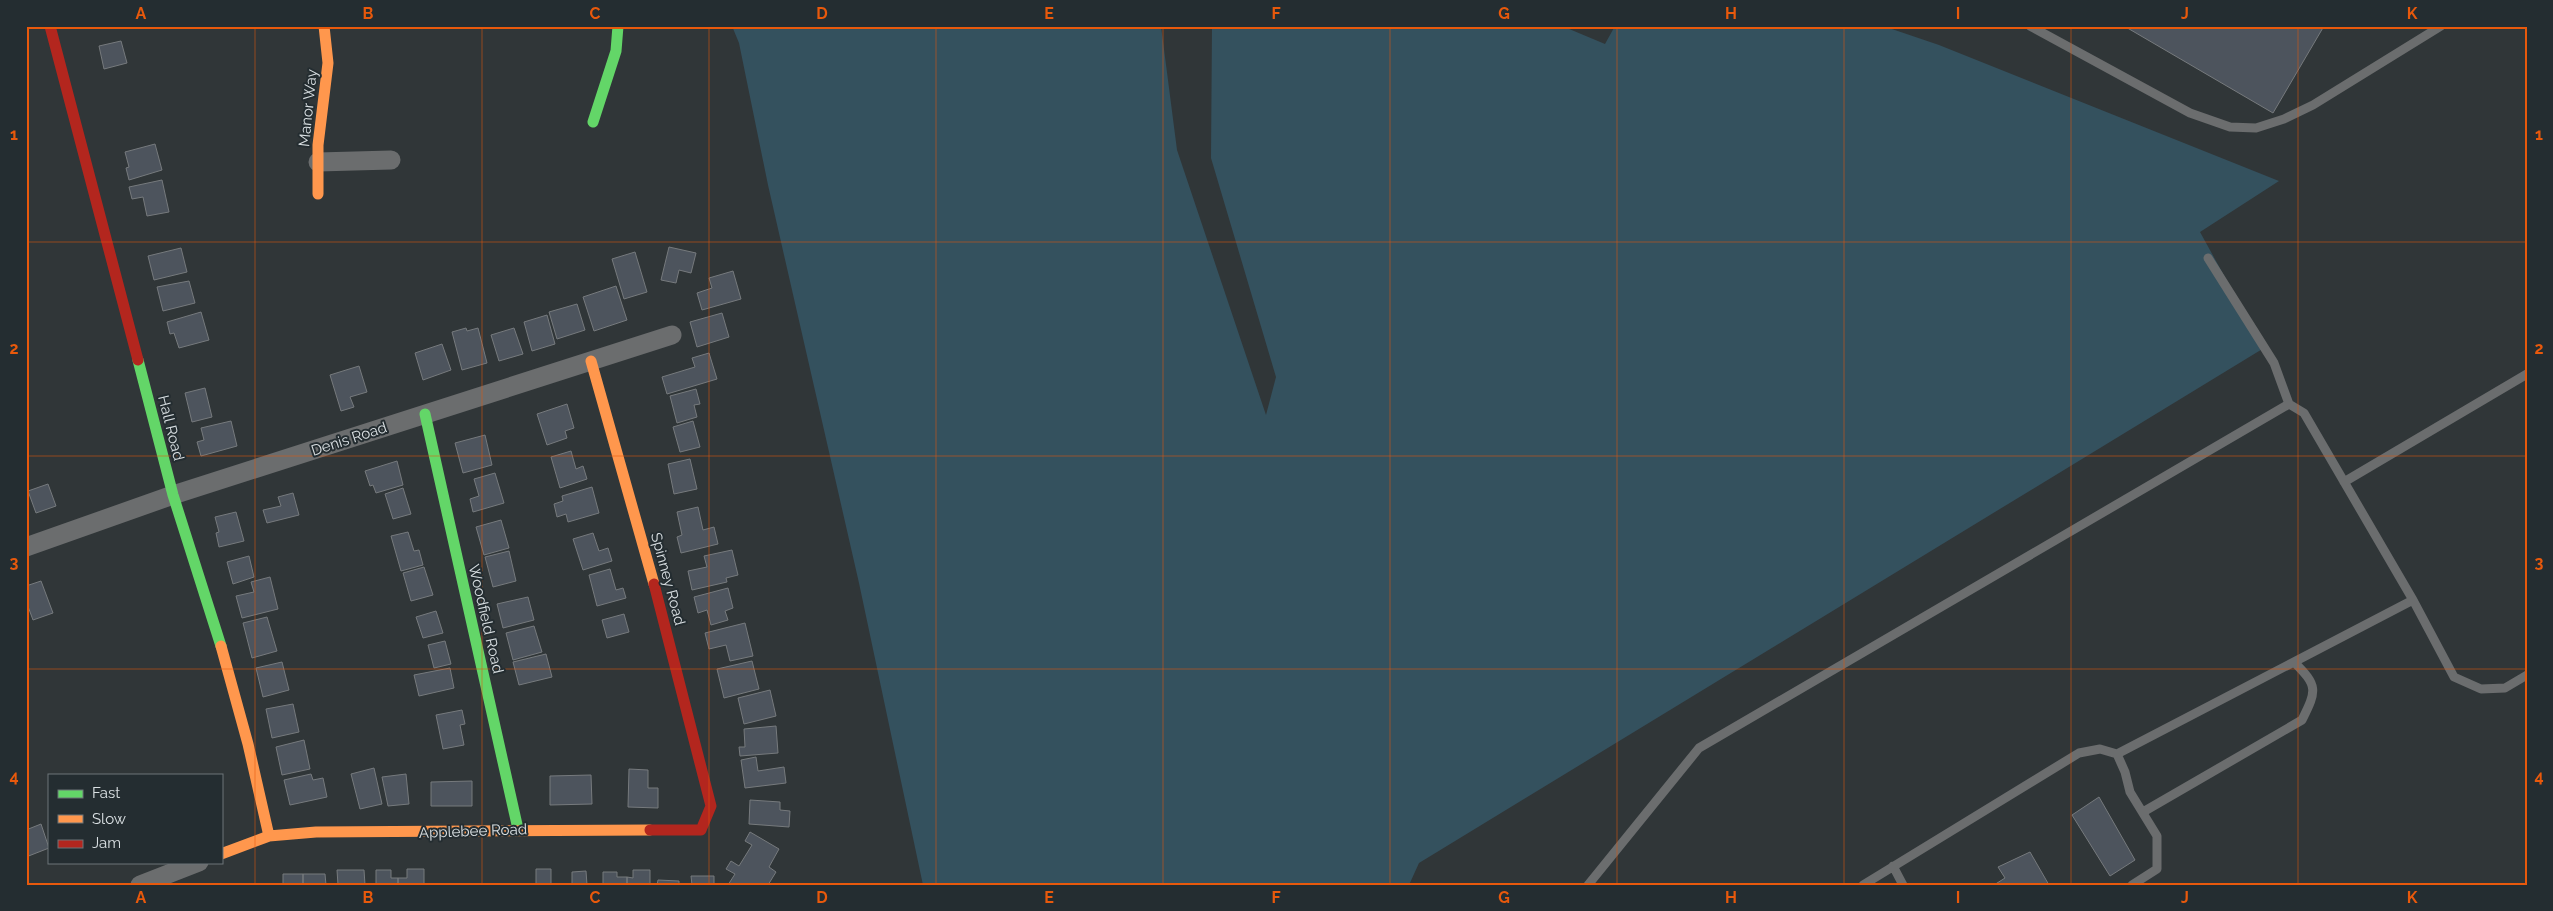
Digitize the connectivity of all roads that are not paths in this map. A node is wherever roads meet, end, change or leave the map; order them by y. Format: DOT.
graph roads {
  1 [pos="50,26"];
  2 [pos="324,26"];
  3 [pos="618,26"];
  4 [pos="2030,26"];
  5 [pos="2441,26"];
  6 [pos="593,122"];
  7 [pos="391,160"];
  8 [pos="318,162"];
  9 [pos="318,194"];
  10 [pos="2208,258"];
  11 [pos="672,335"];
  12 [pos="592,361"];
  13 [pos="2527,374"];
  14 [pos="2289,404"];
  15 [pos="425,414"];
  16 [pos="2344,482"];
  17 [pos="173,495"];
  18 [pos="26,547"];
  19 [pos="2413,600"];
  20 [pos="2294,662"];
  21 [pos="2527,675"];
  22 [pos="2117,754"];
  23 [pos="711,806"];
  24 [pos="2142,812"];
  25 [pos="518,829"];
  26 [pos="269,836"];
  27 [pos="222,854"];
  28 [pos="194,864"];
  29 [pos="1893,866"];
  30 [pos="140,885"];
  31 [pos="1588,885"];
  32 [pos="1863,885"];
  33 [pos="1903,885"];
  34 [pos="2132,885"];
  1 -- 17 [label="street, Hall Road"];
  2 -- 8 [label="street, Manor Way"];
  3 -- 6 [label="street"];
  4 -- 5 [label="lane"];
  7 -- 8 [label="street"];
  8 -- 9 [label="street, Manor Way"];
  10 -- 14 [label="lane"];
  11 -- 12 [label="street, Denis Road"];
  12 -- 15 [label="street, Denis Road"];
  12 -- 23 [label="street, Spinney Road"];
  13 -- 16 [label="lane"];
  14 -- 16 [label="lane"];
  14 -- 31 [label="lane"];
  15 -- 17 [label="street, Denis Road"];
  15 -- 25 [label="street, Woodfield Road"];
  16 -- 19 [label="lane"];
  17 -- 18 [label="street, Denis Road"];
  17 -- 26 [label="street, Hall Road"];
  19 -- 20 [label="lane"];
  19 -- 21 [label="lane"];
  20 -- 22 [label="lane"];
  20 -- 24 [label="lane"];
  22 -- 24 [label="lane"];
  22 -- 29 [label="lane"];
  23 -- 25 [label="street, Applebee Road"];
  24 -- 34 [label="lane"];
  25 -- 26 [label="street, Applebee Road"];
  26 -- 27 [label="street, Applebee Road"];
  28 -- 30 [label="street"];
  29 -- 32 [label="lane"];
  29 -- 33 [label="lane"];
}
